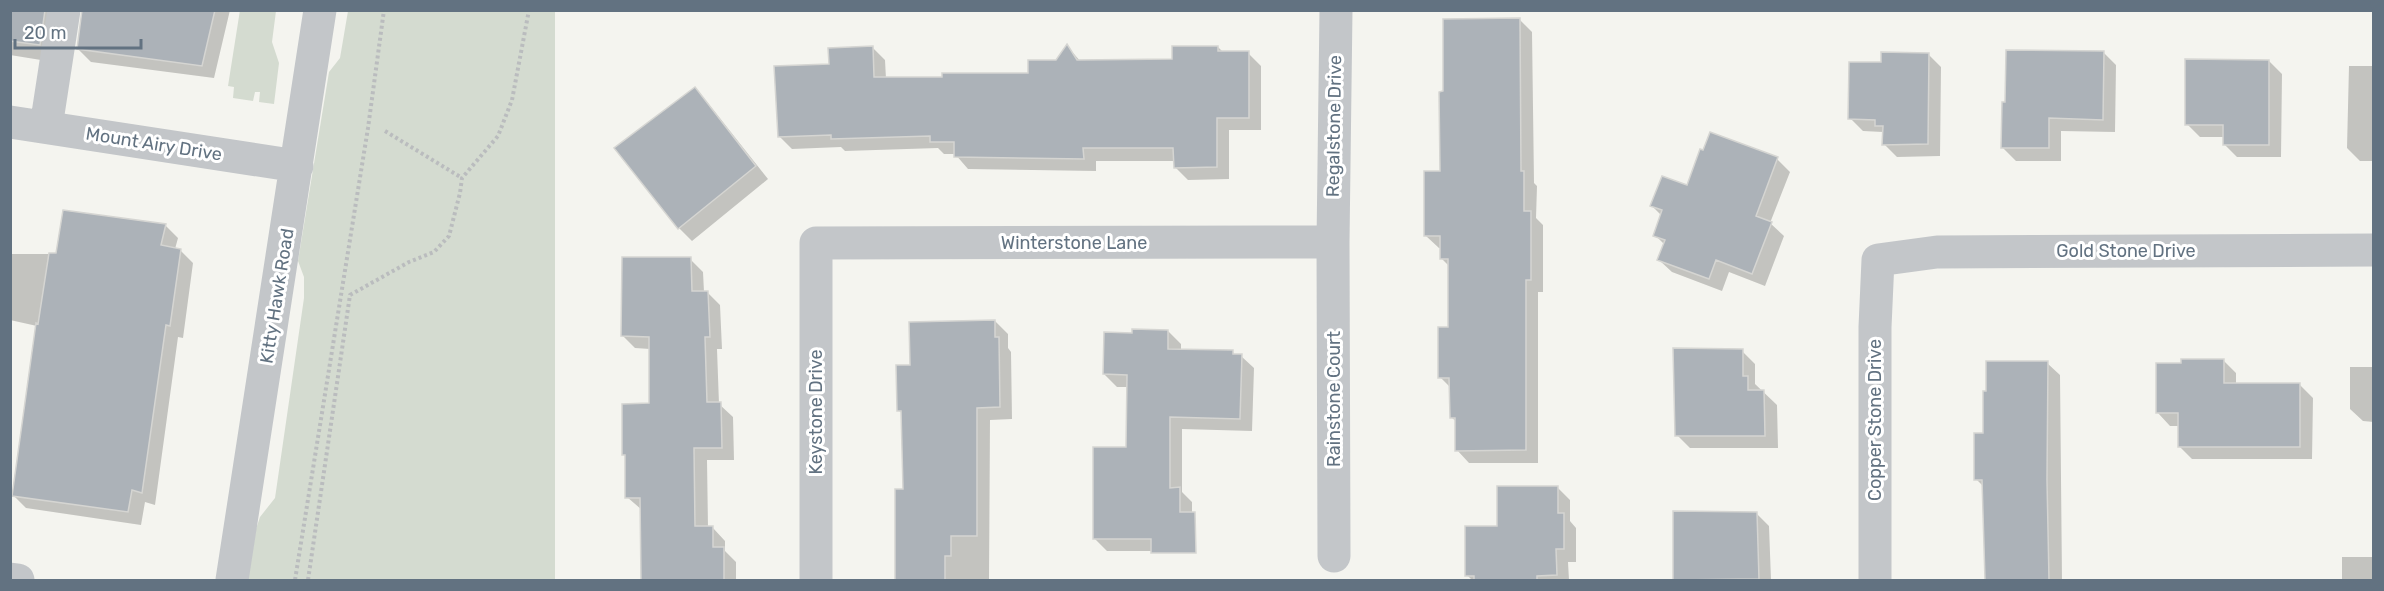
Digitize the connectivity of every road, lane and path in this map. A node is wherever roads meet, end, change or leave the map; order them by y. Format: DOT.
graph roads {
  1 [pos="64,10"];
  2 [pos="320,10"];
  3 [pos="384,10"];
  4 [pos="529,10"];
  5 [pos="1336,10"];
  6 [pos="10,122"];
  7 [pos="46,127"];
  8 [pos="385,131"];
  9 [pos="297,166"];
  10 [pos="462,178"];
  11 [pos="816,243"];
  12 [pos="1333,243"];
  13 [pos="2373,250"];
  14 [pos="1878,260"];
  15 [pos="1334,556"];
  16 [pos="10,579"];
  17 [pos="18,580"];
  18 [pos="232,580"];
  19 [pos="295,580"];
  20 [pos="308,580"];
  21 [pos="816,580"];
  22 [pos="1875,580"];
  1 -- 7 [label="street"];
  2 -- 9 [label="street, Kitty Hawk Road"];
  3 -- 19 [label="path"];
  4 -- 10 [label="path"];
  5 -- 12 [label="street, Regalstone Drive"];
  6 -- 7 [label="street, Mount Airy Drive"];
  7 -- 9 [label="street, Mount Airy Drive"];
  8 -- 10 [label="path"];
  9 -- 18 [label="street, Kitty Hawk Road"];
  10 -- 20 [label="path"];
  11 -- 12 [label="street, Winterstone Lane"];
  11 -- 21 [label="street, Keystone Drive"];
  12 -- 15 [label="street, Rainstone Court"];
  13 -- 14 [label="street, Gold Stone Drive"];
  14 -- 22 [label="street, Copper Stone Drive"];
  16 -- 17 [label="street"];
}
